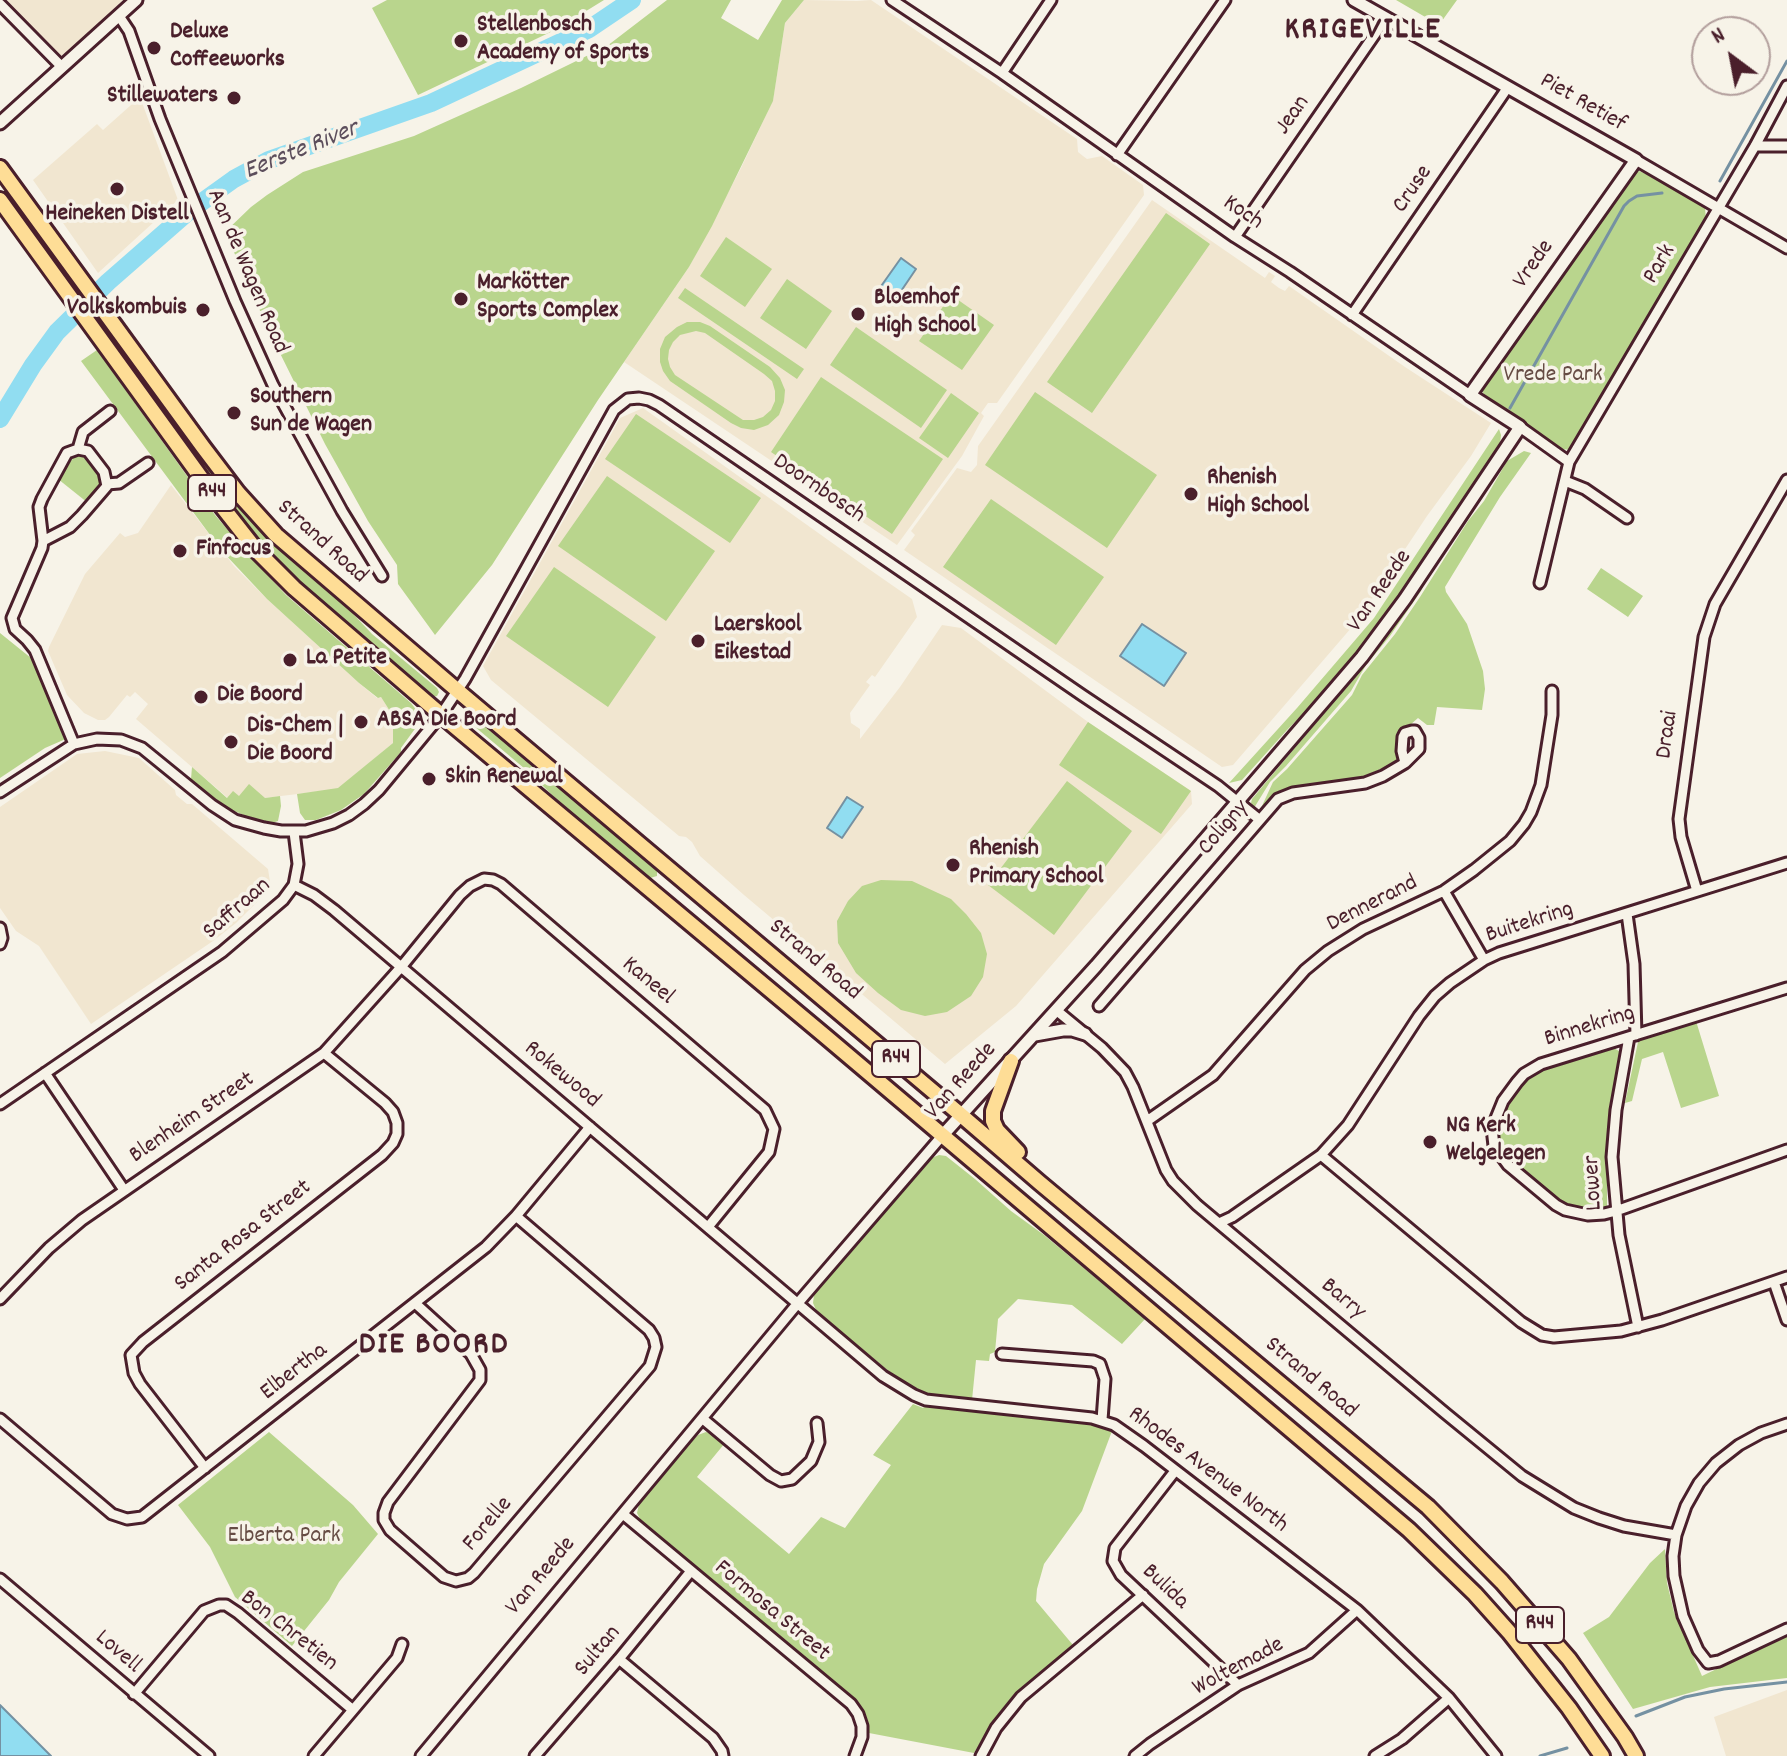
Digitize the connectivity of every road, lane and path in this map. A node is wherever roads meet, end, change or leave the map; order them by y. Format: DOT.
graph roads {
  1 [pos="136,0"];
  2 [pos="892,0"];
  3 [pos="1051,0"];
  4 [pos="1225,0"];
  5 [pos="1354,0"];
  6 [pos="0,4"];
  7 [pos="119,16"];
  8 [pos="1386,18"];
  9 [pos="62,67"];
  10 [pos="1002,73"];
  11 [pos="1787,86"];
  12 [pos="1508,87"];
  13 [pos="0,123"];
  14 [pos="1755,146"];
  15 [pos="1787,146"];
  16 [pos="1117,155"];
  17 [pos="1636,160"];
  18 [pos="0,168"];
  19 [pos="0,200"];
  20 [pos="1717,208"];
  21 [pos="1235,237"];
  22 [pos="1787,248"];
  23 [pos="1352,315"];
  24 [pos="1470,395"];
  25 [pos="110,411"];
  26 [pos="1520,427"];
  27 [pos="78,449"];
  28 [pos="1569,462"];
  29 [pos="148,463"];
  30 [pos="1787,480"];
  31 [pos="1565,481"];
  32 [pos="107,484"];
  33 [pos="1627,518"];
  34 [pos="43,541"];
  35 [pos="382,576"];
  36 [pos="1540,583"];
  37 [pos="458,691"];
  38 [pos="1552,691"];
  39 [pos="441,715"];
  40 [pos="74,744"];
  41 [pos="1405,763"];
  42 [pos="0,792"];
  43 [pos="1237,801"];
  44 [pos="1260,820"];
  45 [pos="294,832"];
  46 [pos="1787,863"];
  47 [pos="294,885"];
  48 [pos="1444,891"];
  49 [pos="1697,891"];
  50 [pos="1627,914"];
  51 [pos="0,928"];
  52 [pos="0,944"];
  53 [pos="1484,960"];
  54 [pos="402,966"];
  55 [pos="1787,988"];
  56 [pos="1099,1006"];
  57 [pos="1056,1010"];
  58 [pos="1085,1034"];
  59 [pos="1034,1035"];
  60 [pos="1633,1036"];
  61 [pos="324,1053"];
  62 [pos="1011,1061"];
  63 [pos="45,1073"];
  64 [pos="0,1104"];
  65 [pos="961,1115"];
  66 [pos="1147,1121"];
  67 [pos="590,1127"];
  68 [pos="942,1136"];
  69 [pos="1787,1150"];
  70 [pos="1321,1155"];
  71 [pos="1040,1183"];
  72 [pos="124,1190"];
  73 [pos="1616,1211"];
  74 [pos="516,1216"];
  75 [pos="1219,1223"];
  76 [pos="708,1227"];
  77 [pos="1787,1277"];
  78 [pos="1774,1282"];
  79 [pos="0,1299"];
  80 [pos="415,1303"];
  81 [pos="798,1303"];
  82 [pos="1787,1320"];
  83 [pos="1638,1327"];
  84 [pos="1002,1354"];
  85 [pos="0,1419"];
  86 [pos="703,1419"];
  87 [pos="1102,1420"];
  88 [pos="817,1423"];
  89 [pos="1787,1424"];
  90 [pos="205,1468"];
  91 [pos="1175,1471"];
  92 [pos="623,1514"];
  93 [pos="1676,1535"];
  94 [pos="691,1571"];
  95 [pos="0,1579"];
  96 [pos="1143,1595"];
  97 [pos="1357,1610"];
  98 [pos="1787,1629"];
  99 [pos="402,1644"];
  100 [pos="619,1659"];
  101 [pos="1238,1685"];
  102 [pos="134,1694"];
  103 [pos="1449,1698"];
  104 [pos="353,1710"];
  105 [pos="209,1756"];
  106 [pos="314,1756"];
  107 [pos="421,1756"];
  108 [pos="535,1756"];
  109 [pos="723,1756"];
  110 [pos="855,1756"];
  111 [pos="981,1756"];
  112 [pos="1135,1756"];
  113 [pos="1375,1756"];
  114 [pos="1496,1756"];
  115 [pos="1602,1756"];
  116 [pos="1636,1756"];
  1 -- 7 [label="street"];
  2 -- 10 [label="street, Koch"];
  3 -- 10 [label="street"];
  4 -- 16 [label="street"];
  5 -- 8 [label="street, Piet Retief"];
  6 -- 9 [label="street"];
  7 -- 9 [label="street"];
  7 -- 35 [label="street, Aan de Wagen Road"];
  8 -- 12 [label="street, Piet Retief"];
  8 -- 21 [label="street, Jean"];
  9 -- 13 [label="street"];
  10 -- 16 [label="street, Koch"];
  11 -- 14 [label="street, Park"];
  12 -- 17 [label="street, Piet Retief"];
  12 -- 23 [label="street, Cruse"];
  14 -- 15 [label="street"];
  14 -- 20 [label="street, Park"];
  16 -- 21 [label="street, Koch"];
  17 -- 20 [label="street, Piet Retief"];
  17 -- 24 [label="street, Vrede"];
  18 -- 37 [label="main road, Strand Road / R44"];
  19 -- 39 [label="main road, Strand Road / R44"];
  20 -- 22 [label="street, Piet Retief"];
  20 -- 28 [label="street, Park"];
  21 -- 23 [label="street, Koch"];
  23 -- 24 [label="street, Koch"];
  24 -- 26 [label="street, Koch"];
  25 -- 27 [label="street"];
  26 -- 28 [label="street, Koch"];
  26 -- 43 [label="street, Van Reede"];
  27 -- 32 [label="street"];
  27 -- 34 [label="street"];
  28 -- 31 [label="street, Park"];
  29 -- 32 [label="street"];
  30 -- 49 [label="street, Draai"];
  31 -- 33 [label="street"];
  31 -- 36 [label="street, Park"];
  32 -- 34 [label="street"];
  34 -- 40 [label="street"];
  37 -- 39 [label="street"];
  37 -- 43 [label="street, Doornbosch"];
  37 -- 65 [label="main road, Strand Road / R44"];
  38 -- 48 [label="street, Dennerand"];
  39 -- 45 [label="street"];
  39 -- 68 [label="main road, Strand Road / R44"];
  40 -- 42 [label="street"];
  40 -- 45 [label="street"];
  41 -- 41 [label="street, Coligny"];
  41 -- 44 [label="street, Coligny"];
  43 -- 44 [label="street, Doornbosch"];
  43 -- 57 [label="street, Van Reede"];
  44 -- 56 [label="street, Coligny"];
  45 -- 47 [label="street, Saffraan"];
  46 -- 49 [label="street, Buitekring"];
  47 -- 54 [label="street, Rokewood"];
  47 -- 63 [label="street, Saffraan"];
  48 -- 53 [label="street"];
  48 -- 66 [label="street, Dennerand"];
  49 -- 50 [label="street, Buitekring"];
  50 -- 53 [label="street, Buitekring"];
  50 -- 60 [label="street, Lower"];
  51 -- 52 [label="street"];
  53 -- 70 [label="street, Buitekring"];
  54 -- 61 [label="street, Blenheim Street"];
  54 -- 67 [label="street, Rokewood"];
  54 -- 76 [label="street, Kaneel"];
  55 -- 60 [label="street, Binnekring"];
  57 -- 58 [label="street, Barry"];
  57 -- 59 [label="street, Van Reede"];
  58 -- 59 [label="street"];
  58 -- 66 [label="street, Barry"];
  59 -- 62 [label="street, Van Reede"];
  60 -- 73 [label="street, Lower"];
  60 -- 73 [label="street, Binnekring"];
  61 -- 72 [label="street, Blenheim Street"];
  61 -- 90 [label="street, Santa Rosa Street"];
  62 -- 65 [label="street, Van Reede"];
  62 -- 71 [label="main road"];
  63 -- 64 [label="street, Saffraan"];
  63 -- 72 [label="street"];
  65 -- 68 [label="street, Van Reede"];
  65 -- 71 [label="main road, Strand Road / R44"];
  66 -- 75 [label="street, Barry"];
  67 -- 74 [label="street, Elbertha"];
  67 -- 76 [label="street, Rokewood"];
  68 -- 81 [label="street, Van Reede"];
  68 -- 115 [label="main road, Strand Road / R44"];
  69 -- 73 [label="street, Binnekring"];
  70 -- 75 [label="street, Buitekring"];
  70 -- 83 [label="street"];
  71 -- 116 [label="main road, Strand Road / R44"];
  72 -- 79 [label="street, Blenheim Street"];
  73 -- 83 [label="street, Lower"];
  74 -- 80 [label="street, Elbertha"];
  74 -- 80 [label="street, Forelle"];
  75 -- 93 [label="street, Barry"];
  76 -- 81 [label="street, Rokewood"];
  77 -- 78 [label="street"];
  78 -- 82 [label="street"];
  78 -- 83 [label="street"];
  80 -- 90 [label="street, Elbertha"];
  81 -- 86 [label="street, Van Reede"];
  81 -- 87 [label="street, Rhodes Avenue North"];
  84 -- 87 [label="street"];
  85 -- 90 [label="street, Elbertha"];
  86 -- 88 [label="street"];
  86 -- 92 [label="street, Van Reede"];
  87 -- 91 [label="street, Rhodes Avenue North"];
  89 -- 93 [label="street"];
  91 -- 96 [label="street, Bulida"];
  91 -- 97 [label="street, Rhodes Avenue North"];
  92 -- 94 [label="street, Formosa Street"];
  92 -- 107 [label="street, Van Reede"];
  93 -- 98 [label="street"];
  94 -- 100 [label="street, Sultan"];
  94 -- 110 [label="street, Formosa Street"];
  95 -- 102 [label="street, Lovell"];
  96 -- 101 [label="street, Bulida"];
  96 -- 111 [label="street"];
  97 -- 101 [label="street, Woltemade"];
  97 -- 103 [label="street, Rhodes Avenue North"];
  99 -- 104 [label="street"];
  100 -- 108 [label="street, Sultan"];
  100 -- 109 [label="street"];
  101 -- 112 [label="street, Woltemade"];
  102 -- 104 [label="street, Bon Chretien"];
  102 -- 105 [label="street, Lovell"];
  103 -- 113 [label="street"];
  103 -- 114 [label="street, Rhodes Avenue North"];
  104 -- 106 [label="street"];
}
